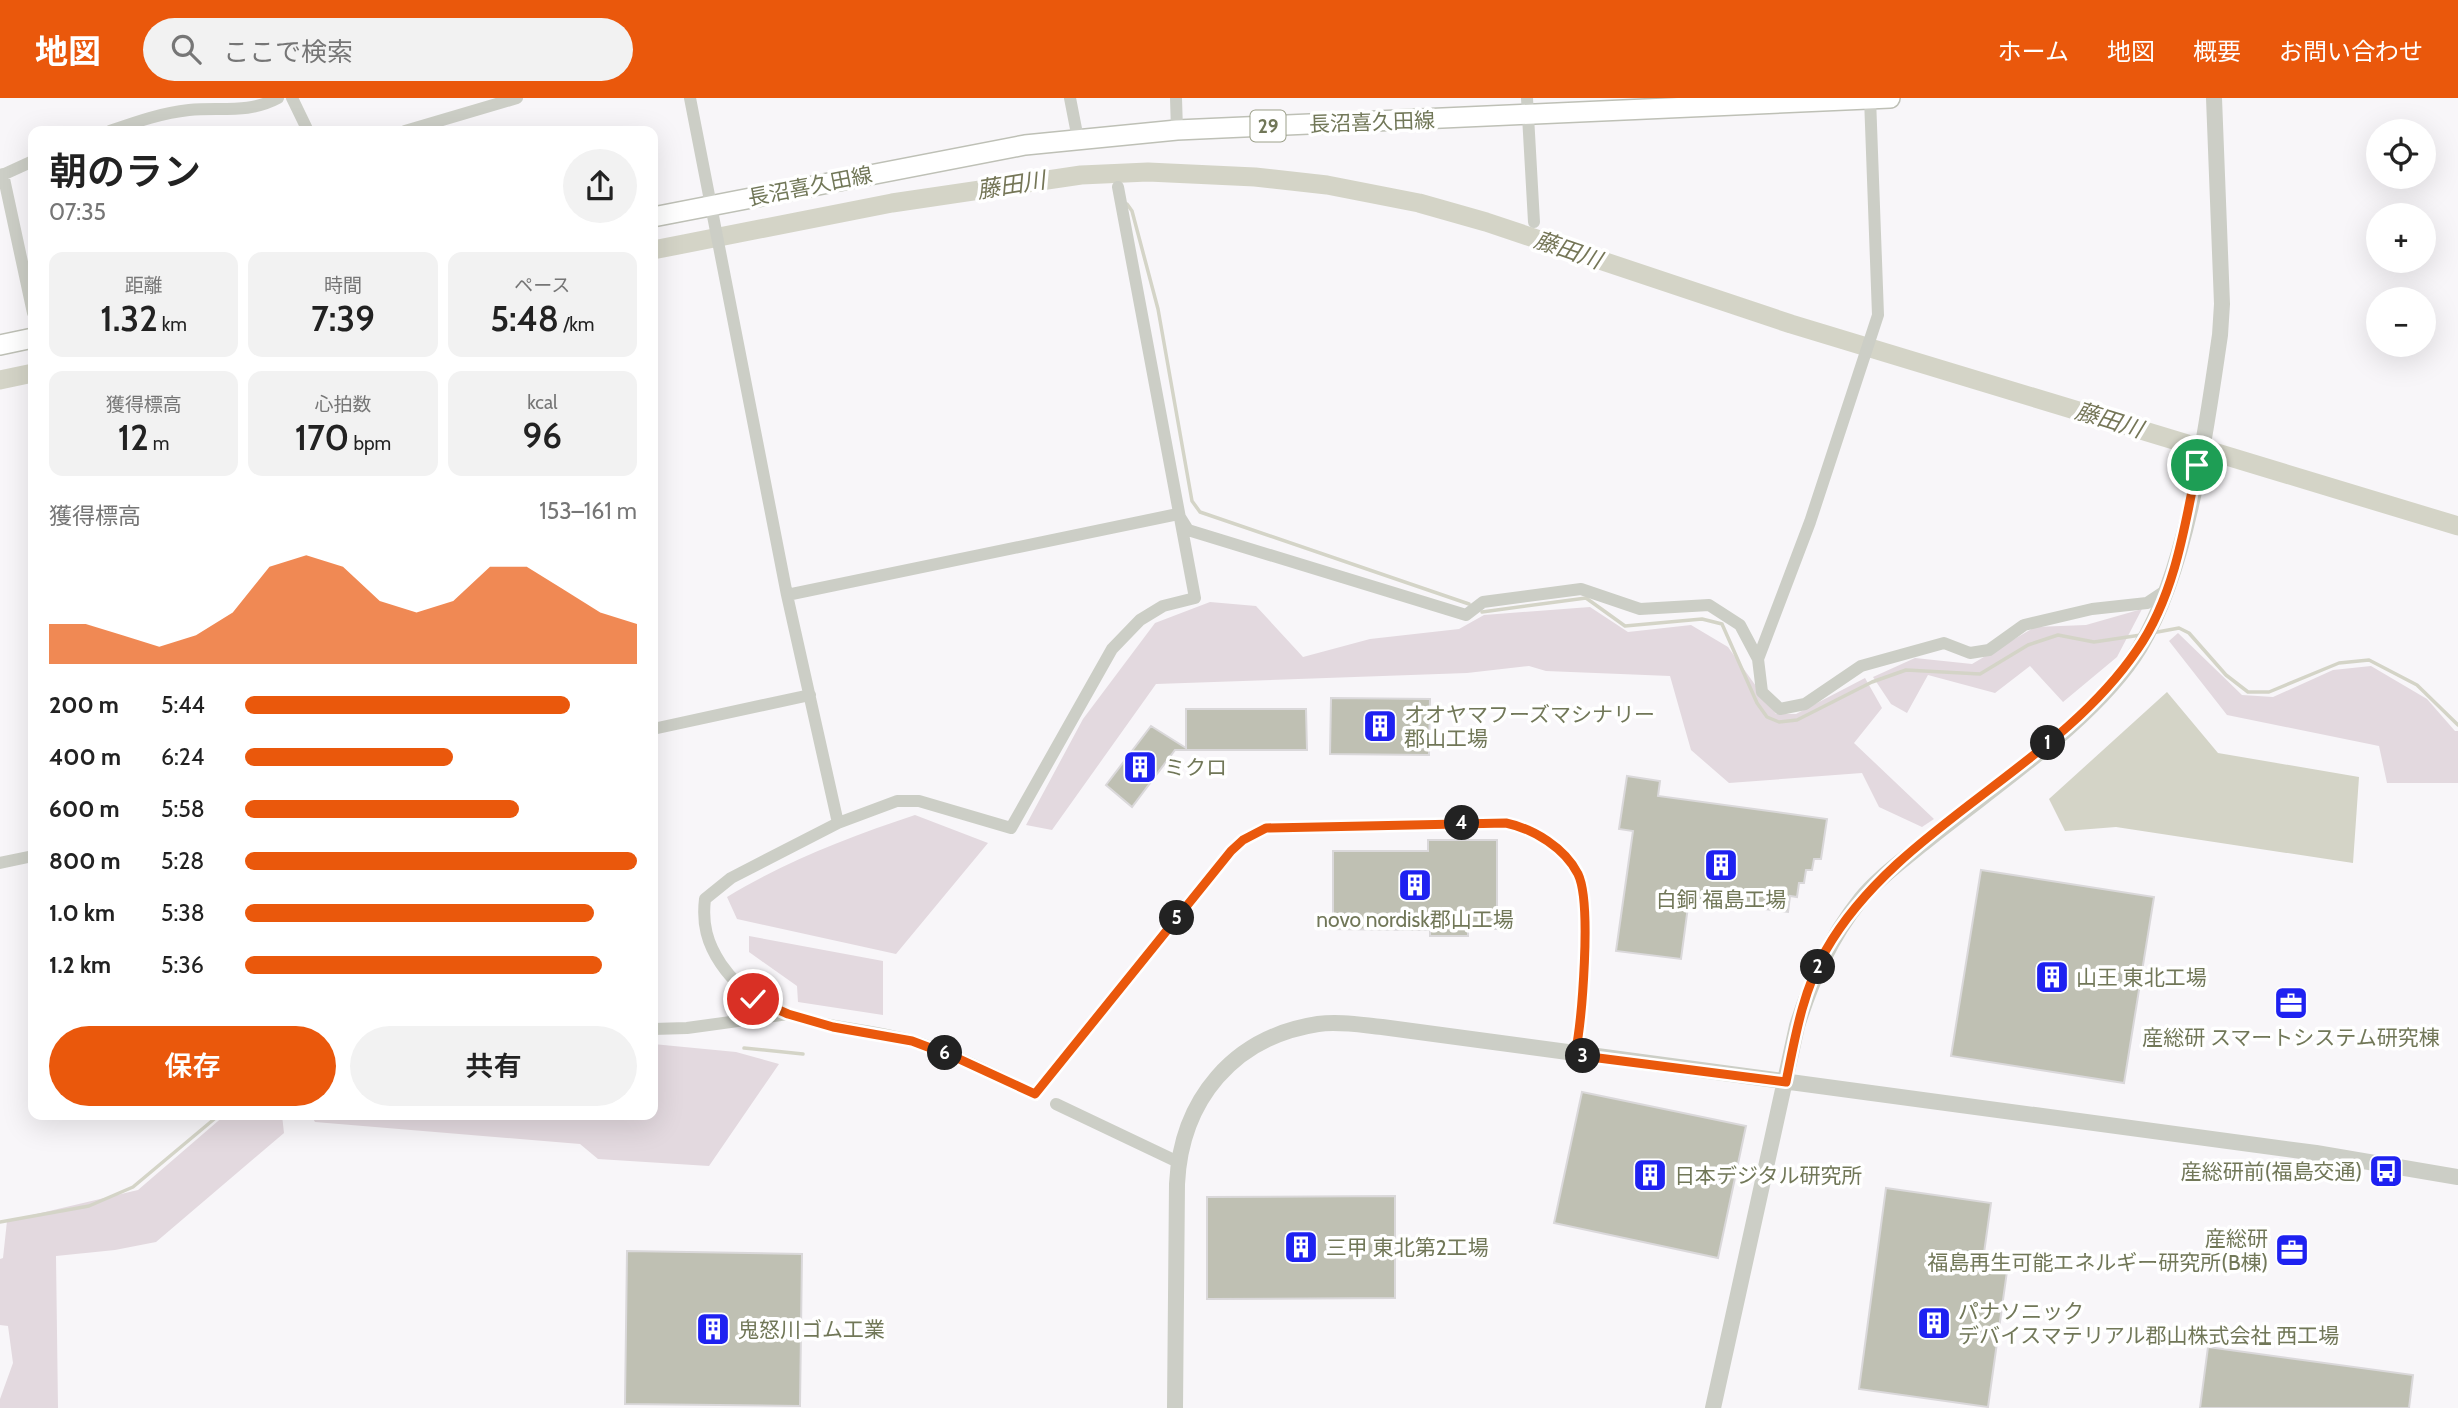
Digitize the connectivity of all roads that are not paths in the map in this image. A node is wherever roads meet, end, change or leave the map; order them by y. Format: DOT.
graph roads {
  1 [pos="278,98"];
  2 [pos="292,98"];
  3 [pos="517,98"];
  4 [pos="690,98"];
  5 [pos="1070,98"];
  6 [pos="1177,98"];
  7 [pos="1870,98"];
  8 [pos="1890,98"];
  9 [pos="2214,98"];
  10 [pos="1527,107"];
  11 [pos="124,126"];
  12 [pos="306,126"];
  13 [pos="422,126"];
  14 [pos="1177,130"];
  15 [pos="1078,139"];
  16 [pos="28,163"];
  17 [pos="2,175"];
  18 [pos="1118,187"];
  19 [pos="712,210"];
  20 [pos="658,216"];
  21 [pos="1534,222"];
  22 [pos="28,291"];
  23 [pos="28,339"];
  24 [pos="0,345"];
  25 [pos="1178,514"];
  26 [pos="2165,591"];
  27 [pos="788,594"];
  28 [pos="1758,659"];
  29 [pos="810,695"];
  30 [pos="658,728"];
  31 [pos="838,823"];
  32 [pos="28,857"];
  33 [pos="0,863"];
  34 [pos="788,1014"];
  35 [pos="658,1029"];
  36 [pos="1575,1055"];
  37 [pos="1786,1082"];
  38 [pos="1056,1104"];
  39 [pos="1178,1162"];
  40 [pos="2458,1177"];
  41 [pos="1175,1408"];
  42 [pos="1713,1408"];
  1 -- 11 [label="street"];
  2 -- 12 [label="street"];
  3 -- 13 [label="street"];
  4 -- 19 [label="street"];
  5 -- 15 [label="street"];
  6 -- 14 [label="street"];
  7 -- 8 [label="main road, 長沼喜久田線 / 29"];
  7 -- 10 [label="main road, 長沼喜久田線 / 29"];
  7 -- 28 [label="street"];
  9 -- 26 [label="street"];
  10 -- 14 [label="main road, 長沼喜久田線 / 29"];
  10 -- 21 [label="street"];
  14 -- 15 [label="main road, 長沼喜久田線 / 29"];
  15 -- 19 [label="main road, 長沼喜久田線 / 29"];
  16 -- 17 [label="street"];
  17 -- 22 [label="street"];
  18 -- 25 [label="street"];
  19 -- 20 [label="main road, 長沼喜久田線 / 29"];
  19 -- 27 [label="street"];
  23 -- 24 [label="main road"];
  25 -- 27 [label="street"];
  25 -- 28 [label="street"];
  25 -- 31 [label="street"];
  26 -- 28 [label="street"];
  26 -- 37 [label="street"];
  27 -- 29 [label="street"];
  29 -- 30 [label="street"];
  29 -- 31 [label="street"];
  31 -- 34 [label="street"];
  32 -- 33 [label="street"];
  34 -- 35 [label="street"];
  34 -- 36 [label="street"];
  36 -- 37 [label="street"];
  36 -- 39 [label="street"];
  37 -- 40 [label="street"];
  37 -- 42 [label="street"];
  38 -- 39 [label="street"];
  39 -- 41 [label="street"];
}
